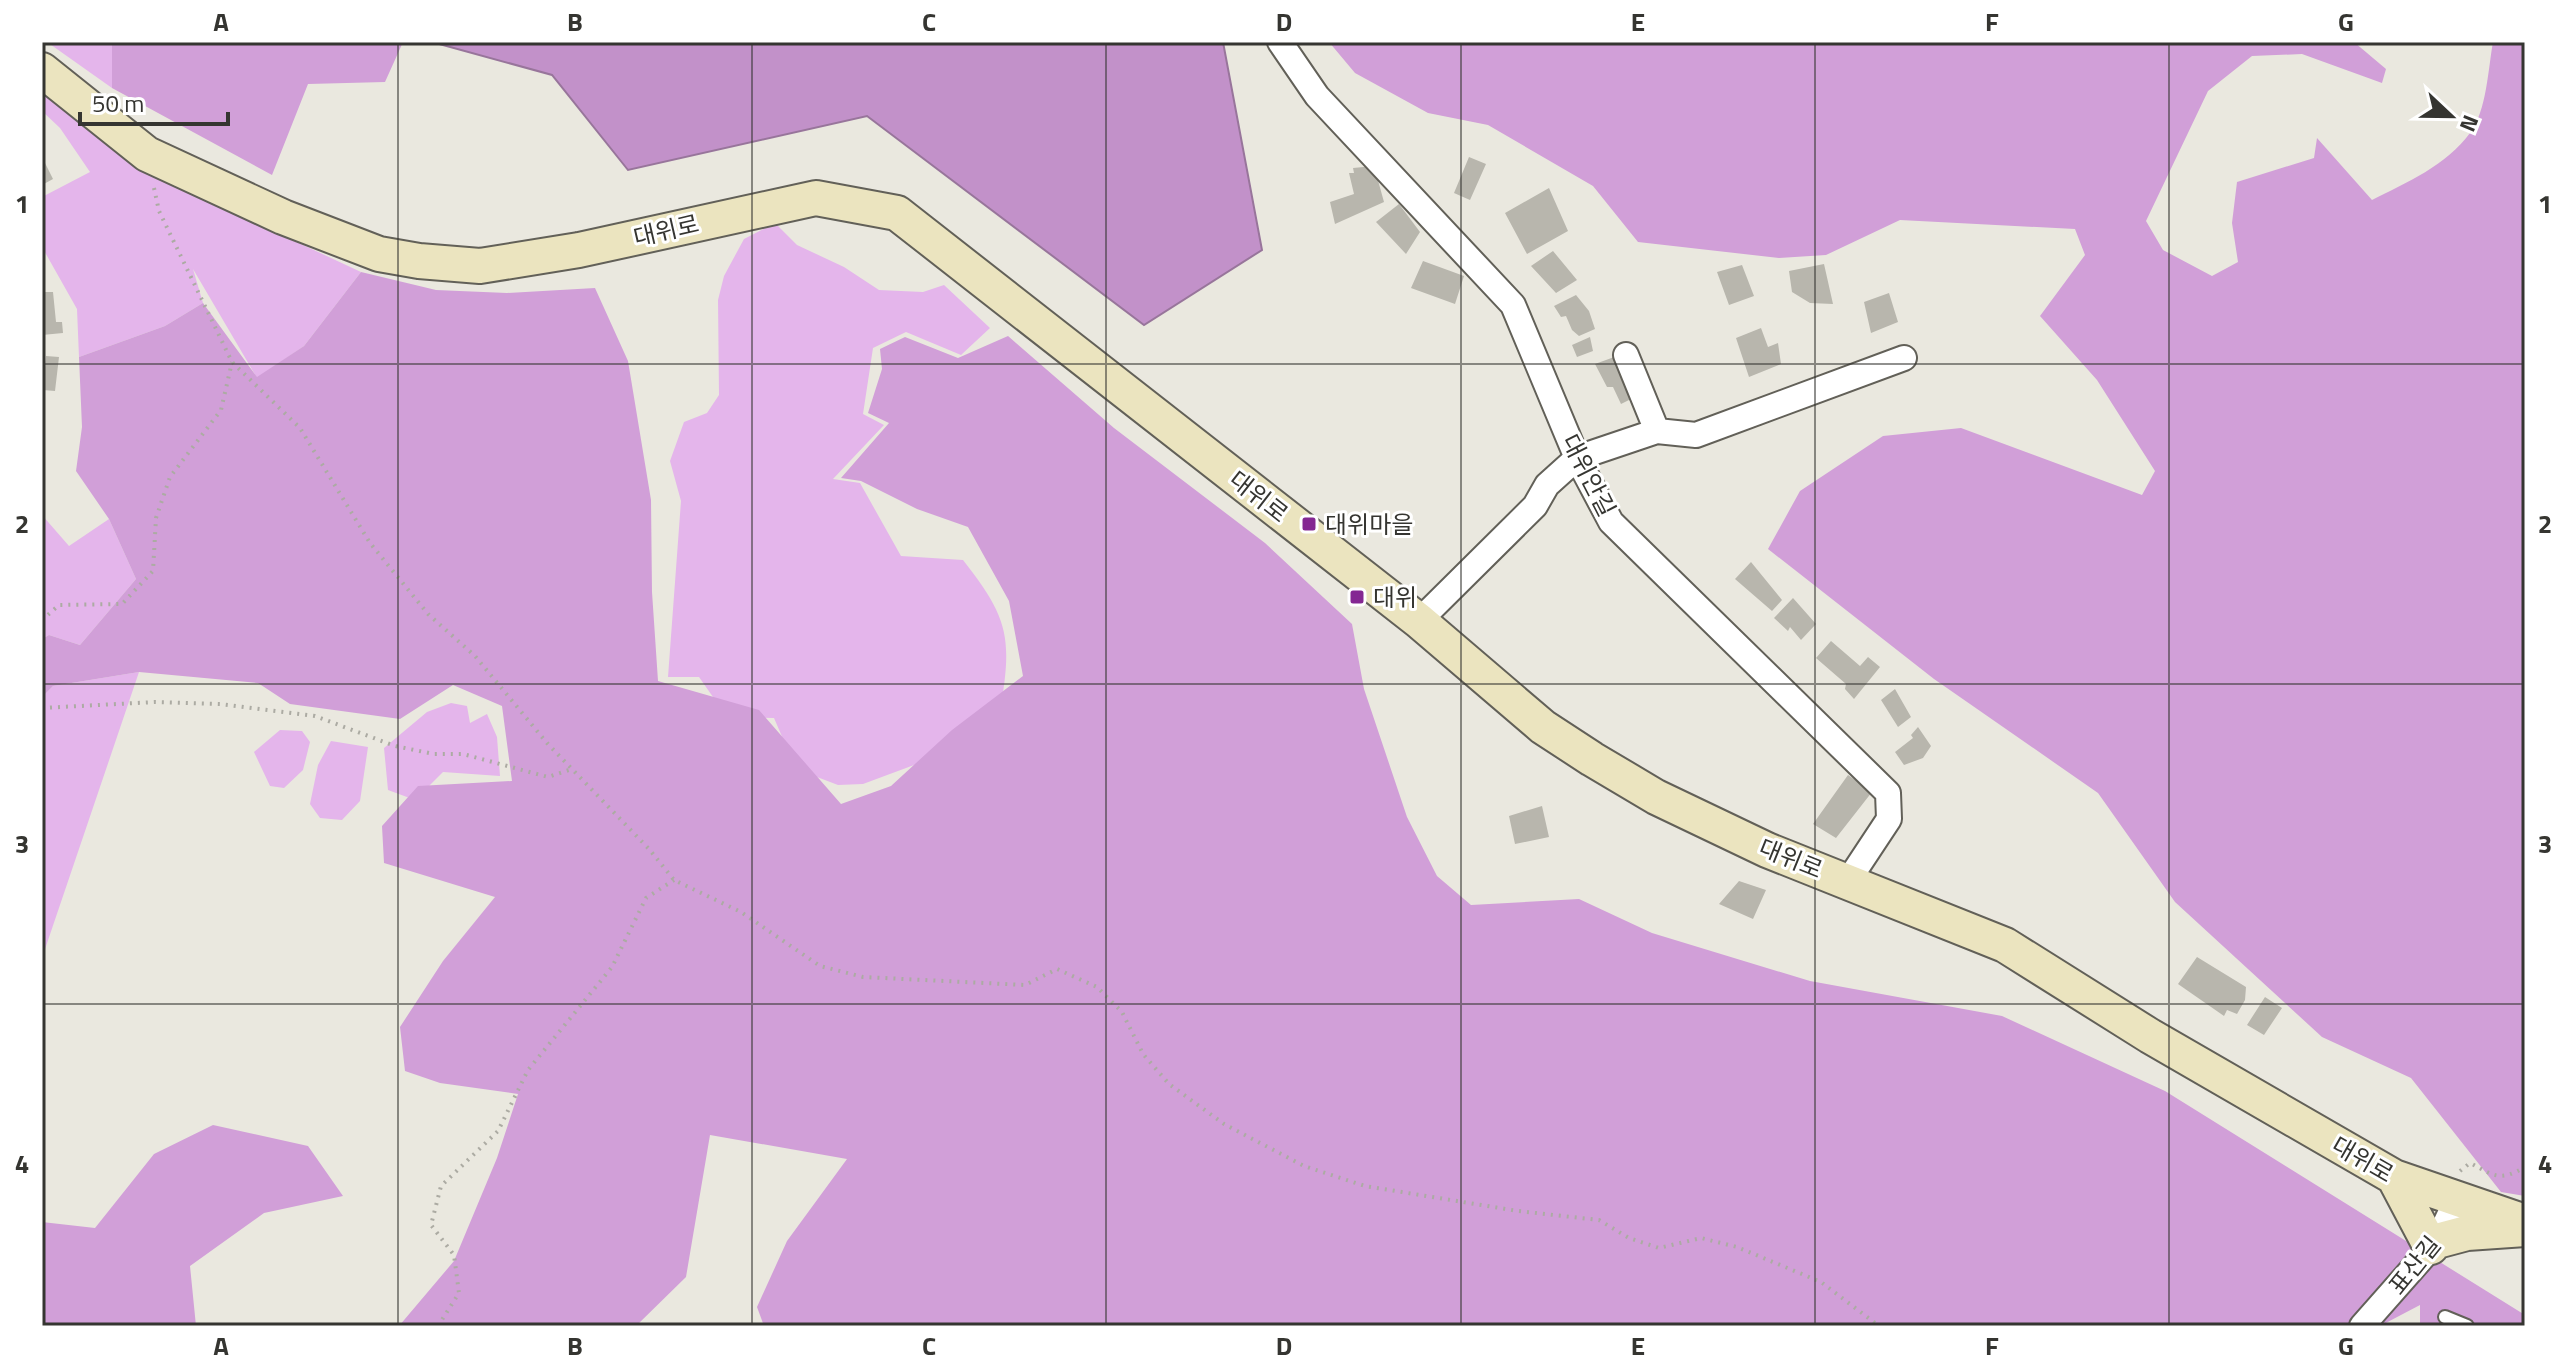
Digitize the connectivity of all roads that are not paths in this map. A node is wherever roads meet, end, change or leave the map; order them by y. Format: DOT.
graph roads {
  1 [pos="1280,42"];
  2 [pos="42,70"];
  3 [pos="1626,355"];
  4 [pos="1904,358"];
  5 [pos="1657,431"];
  6 [pos="1577,458"];
  7 [pos="1419,621"];
  8 [pos="1848,881"];
  9 [pos="2394,1177"];
  10 [pos="2457,1199"];
  11 [pos="2525,1222"];
  12 [pos="2525,1229"];
  13 [pos="2434,1244"];
  14 [pos="2445,1317"];
  15 [pos="2362,1326"];
  16 [pos="2467,1326"];
  1 -- 6 [label="street, 대위안길"];
  2 -- 7 [label="main road, 대위로"];
  3 -- 5 [label="street"];
  4 -- 5 [label="street"];
  5 -- 6 [label="street"];
  6 -- 7 [label="street"];
  6 -- 8 [label="street, 대위안길"];
  7 -- 8 [label="main road, 대위로"];
  8 -- 9 [label="main road, 대위로"];
  9 -- 10 [label="main road, 대위로"];
  9 -- 13 [label="main road"];
  10 -- 11 [label="main road, 대위로"];
  10 -- 13 [label="street, 표산길"];
  12 -- 13 [label="main road"];
  13 -- 15 [label="street, 표산길"];
  14 -- 16 [label="lane"];
}
